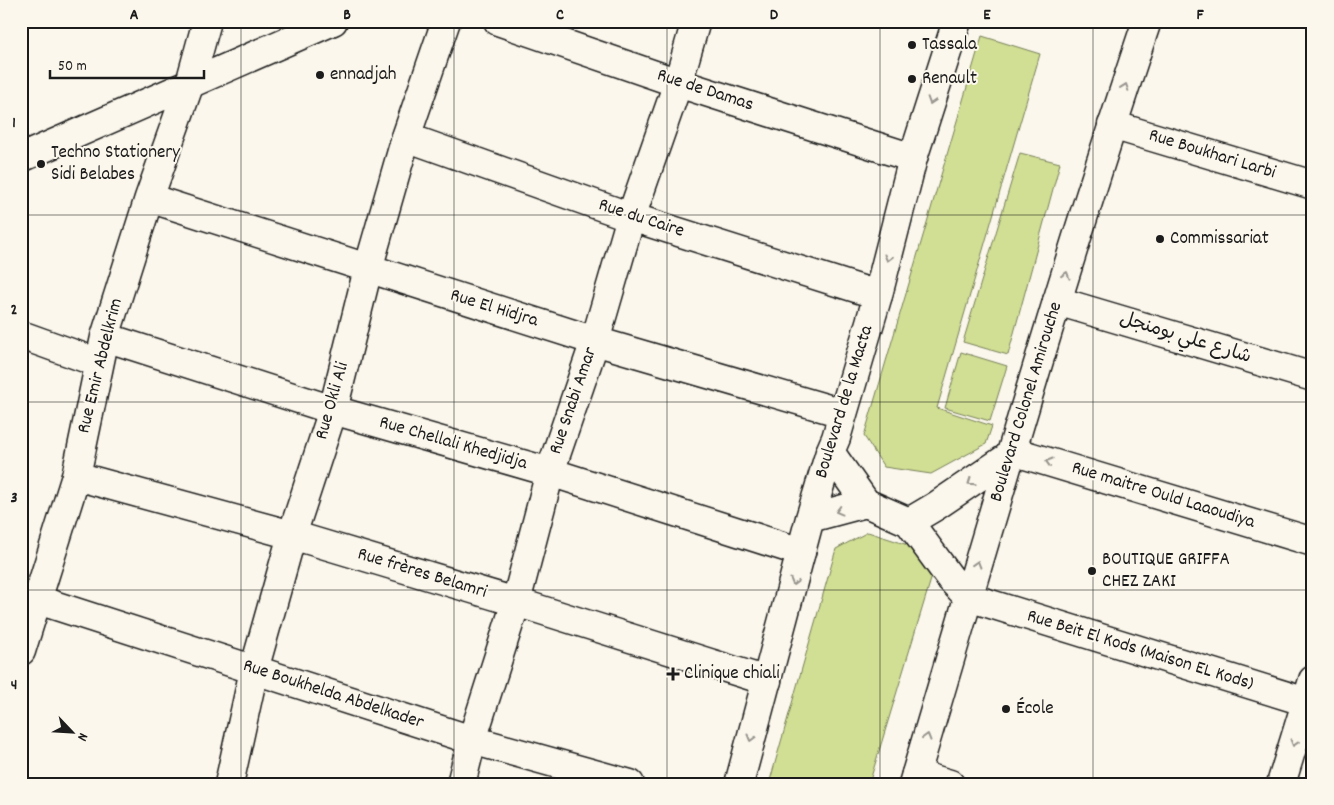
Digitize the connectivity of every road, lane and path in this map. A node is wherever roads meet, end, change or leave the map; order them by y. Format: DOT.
graph roads {
  1 [pos="207,21"];
  2 [pos="333,21"];
  3 [pos="446,21"];
  4 [pos="498,21"];
  5 [pos="696,21"];
  6 [pos="956,21"];
  7 [pos="1147,21"];
  8 [pos="190,83"];
  9 [pos="678,83"];
  10 [pos="1112,125"];
  11 [pos="406,138"];
  12 [pos="21,158"];
  13 [pos="913,158"];
  14 [pos="1313,185"];
  15 [pos="149,198"];
  16 [pos="631,217"];
  17 [pos="368,269"];
  18 [pos="878,295"];
  19 [pos="1058,301"];
  20 [pos="21,335"];
  21 [pos="595,341"];
  22 [pos="102,350"];
  23 [pos="1313,377"];
  24 [pos="333,410"];
  25 [pos="842,413"];
  26 [pos="830,452"];
  27 [pos="1012,453"];
  28 [pos="550,472"];
  29 [pos="76,476"];
  30 [pos="866,503"];
  31 [pos="810,518"];
  32 [pos="909,522"];
  33 [pos="292,535"];
  34 [pos="1313,542"];
  35 [pos="801,552"];
  36 [pos="968,597"];
  37 [pos="38,600"];
  38 [pos="516,602"];
  39 [pos="21,651"];
  40 [pos="254,670"];
  41 [pos="767,682"];
  42 [pos="1311,695"];
  43 [pos="472,740"];
  44 [pos="914,779"];
  45 [pos="619,782"];
  46 [pos="229,784"];
  47 [pos="462,784"];
  48 [pos="739,784"];
  49 [pos="950,784"];
  50 [pos="1281,784"];
  1 -- 8 [label="street, Rue Emir Abdelkrim"];
  2 -- 8 [label="street"];
  3 -- 11 [label="street, Rue Okli Ali"];
  4 -- 9 [label="street, Rue de Damas"];
  5 -- 9 [label="street, Rue Snabi Amar"];
  6 -- 13 [label="street, Boulevard de la Macta, one-way"];
  10 -- 7 [label="street, Boulevard Colonel Amirouche, one-way"];
  8 -- 12 [label="street"];
  8 -- 15 [label="street, Rue Emir Abdelkrim"];
  9 -- 13 [label="street, Rue de Damas"];
  9 -- 16 [label="street, Rue Snabi Amar"];
  10 -- 14 [label="street, Rue Boukhari Larbi"];
  19 -- 10 [label="street, Boulevard Colonel Amirouche, one-way"];
  11 -- 16 [label="street, Rue du Caire"];
  11 -- 17 [label="street, Rue Okli Ali"];
  13 -- 18 [label="street, Boulevard de la Macta, one-way"];
  15 -- 17 [label="street, Rue El Hidjra"];
  15 -- 22 [label="street, Rue Emir Abdelkrim"];
  16 -- 18 [label="street, Rue du Caire"];
  16 -- 21 [label="street, Rue Snabi Amar"];
  17 -- 21 [label="street, Rue El Hidjra"];
  17 -- 24 [label="street, Rue Okli Ali"];
  18 -- 25 [label="street, Boulevard de la Macta"];
  19 -- 23 [label="street, شارع علي بومنجل"];
  19 -- 27 [label="street, Boulevard Colonel Amirouche"];
  20 -- 22 [label="street, Rue Chellali Khedjidja"];
  21 -- 25 [label="street, Rue El Hidjra"];
  21 -- 28 [label="street, Rue Snabi Amar"];
  22 -- 24 [label="street, Rue Chellali Khedjidja"];
  22 -- 29 [label="street, Rue Emir Abdelkrim"];
  24 -- 28 [label="street, Rue Chellali Khedjidja"];
  24 -- 33 [label="street, Rue Okli Ali"];
  25 -- 26 [label="street, Boulevard de la Macta"];
  26 -- 30 [label="street"];
  26 -- 31 [label="street, Boulevard de la Macta"];
  27 -- 32 [label="street, one-way"];
  34 -- 27 [label="street, Rue maitre Ould Laaoudiya, one-way"];
  36 -- 27 [label="street, Boulevard Colonel Amirouche, one-way"];
  28 -- 35 [label="street, Rue Chellali Khedjidja"];
  28 -- 38 [label="street, Rue Snabi Amar"];
  29 -- 33 [label="street, Rue frères Belamri"];
  29 -- 37 [label="street, Rue Emir Abdelkrim"];
  30 -- 31 [label="street, one-way"];
  30 -- 32 [label="street"];
  31 -- 35 [label="street, Boulevard de la Macta"];
  32 -- 36 [label="street"];
  33 -- 38 [label="street, Rue frères Belamri"];
  33 -- 40 [label="street, Rue Okli Ali"];
  35 -- 41 [label="street, Boulevard de la Macta, one-way"];
  36 -- 42 [label="street, Rue Beit El Kods (Maison EL Kods)"];
  44 -- 36 [label="street, Boulevard Colonel Amirouche, one-way"];
  37 -- 39 [label="street, Rue Emir Abdelkrim"];
  37 -- 40 [label="street, Rue Boukhelda Abdelkader"];
  38 -- 41 [label="street, Rue frères Belamri"];
  38 -- 43 [label="street, Rue Snabi Amar"];
  40 -- 43 [label="street, Rue Boukhelda Abdelkader"];
  40 -- 46 [label="street, Rue Okli Ali"];
  41 -- 48 [label="street, Boulevard de la Macta, one-way"];
  42 -- 50 [label="street, one-way"];
  43 -- 45 [label="street, Rue Boukhelda Abdelkader"];
  43 -- 47 [label="street, Rue Snabi Amar"];
  44 -- 49 [label="street"];
}
